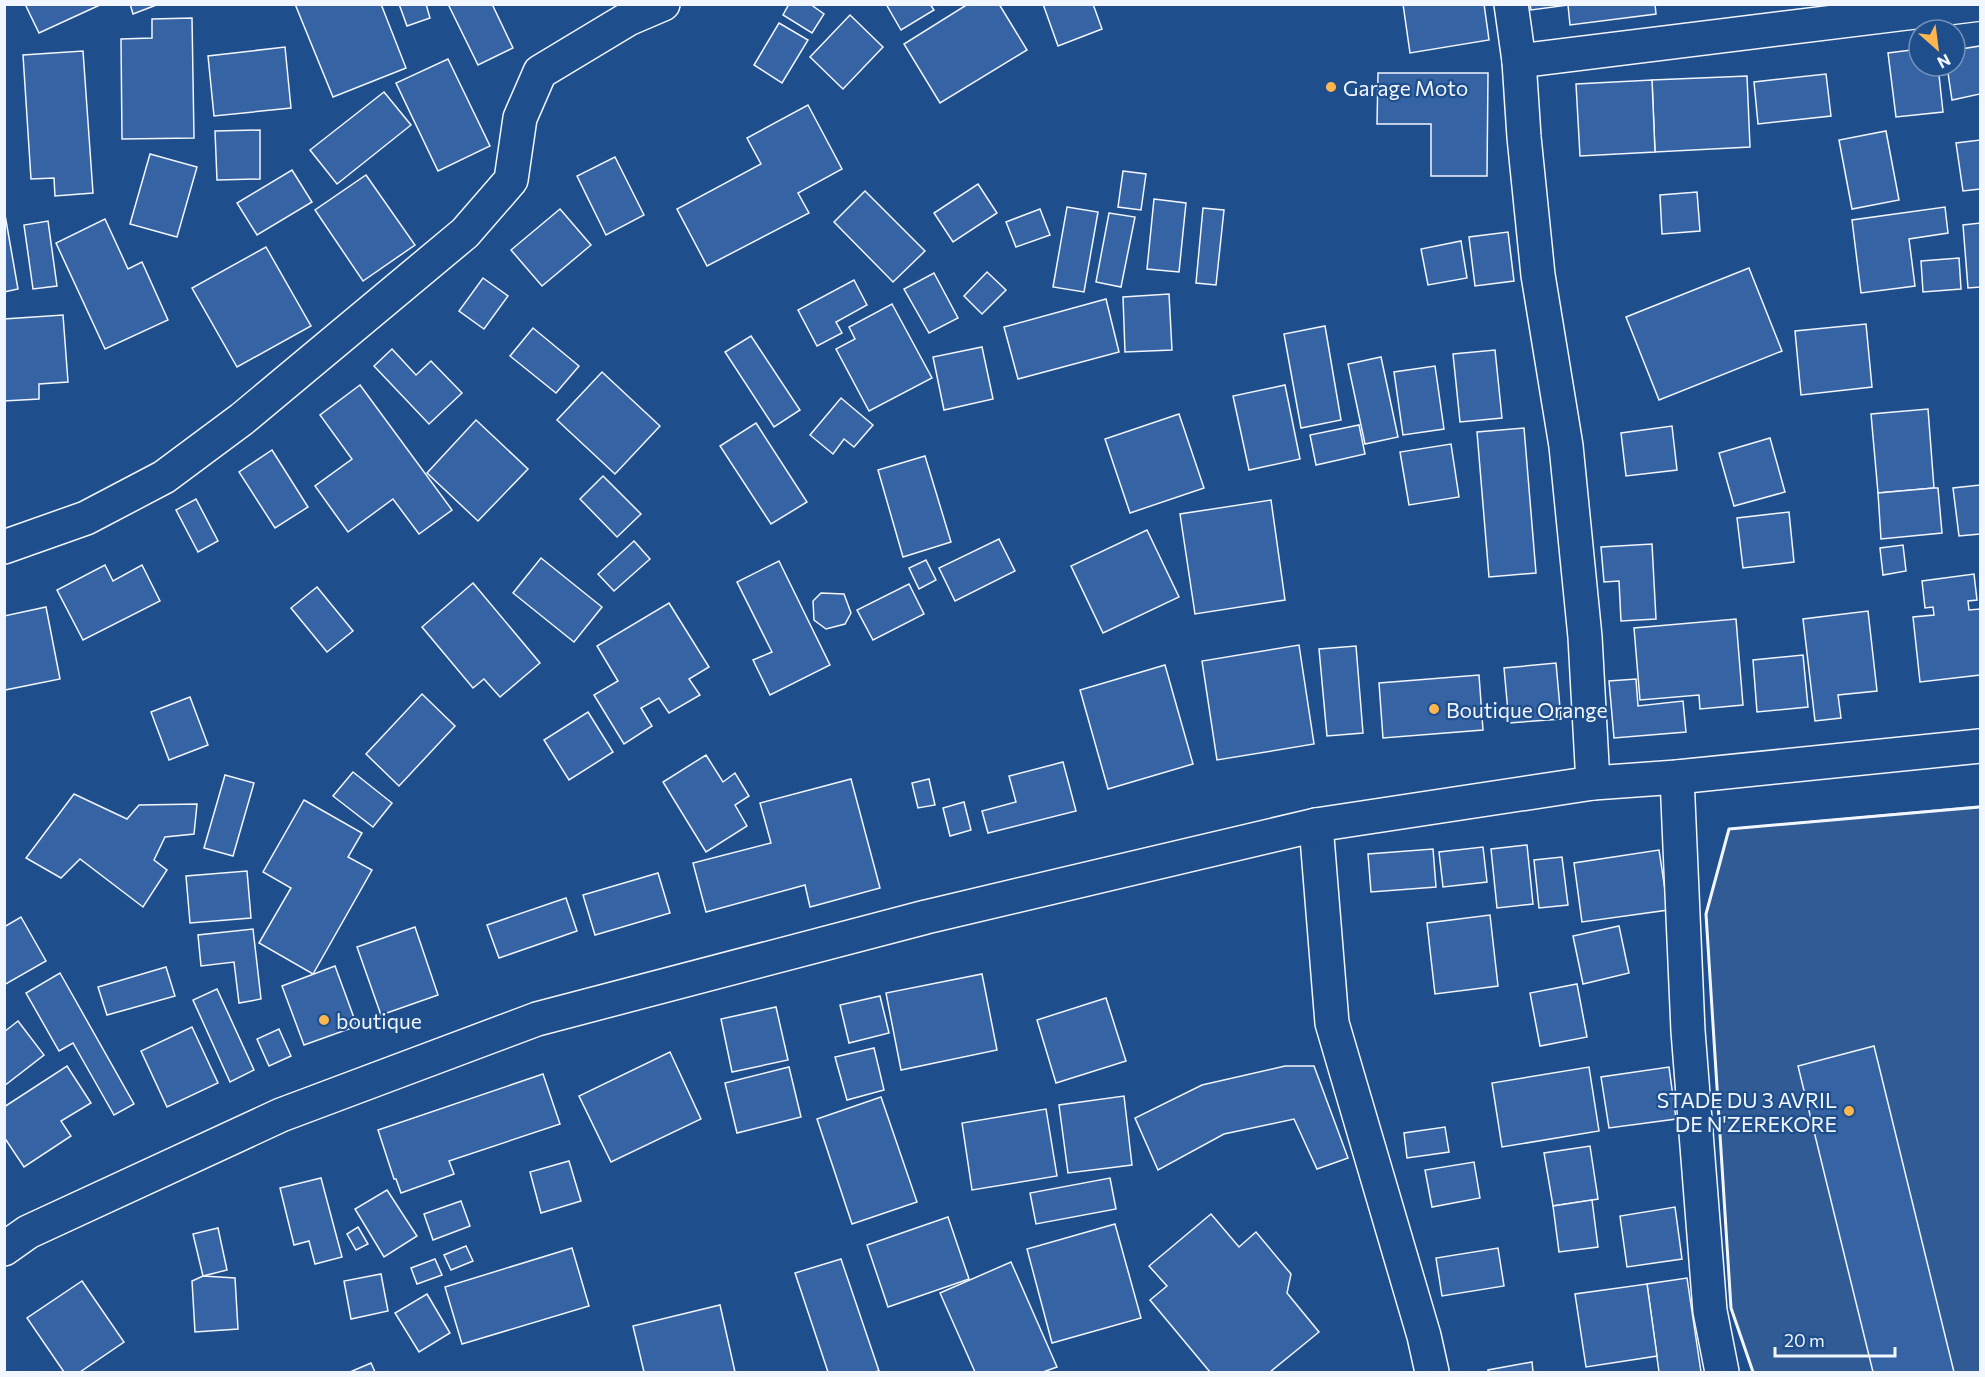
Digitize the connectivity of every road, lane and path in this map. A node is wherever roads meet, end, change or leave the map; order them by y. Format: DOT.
graph roads {
  1 [pos="663,4"];
  2 [pos="1511,4"];
  3 [pos="1980,4"];
  4 [pos="1519,61"];
  5 [pos="4,547"];
  6 [pos="1980,746"];
  7 [pos="1677,777"];
  8 [pos="1593,783"];
  9 [pos="1316,825"];
  10 [pos="4,1249"];
  11 [pos="1432,1372"];
  12 [pos="1722,1372"];
  1 -- 5 [label="street"];
  2 -- 4 [label="street"];
  3 -- 4 [label="street"];
  4 -- 8 [label="street"];
  6 -- 7 [label="street"];
  7 -- 8 [label="street"];
  7 -- 12 [label="street"];
  8 -- 9 [label="street"];
  9 -- 10 [label="street"];
  9 -- 11 [label="street"];
}
